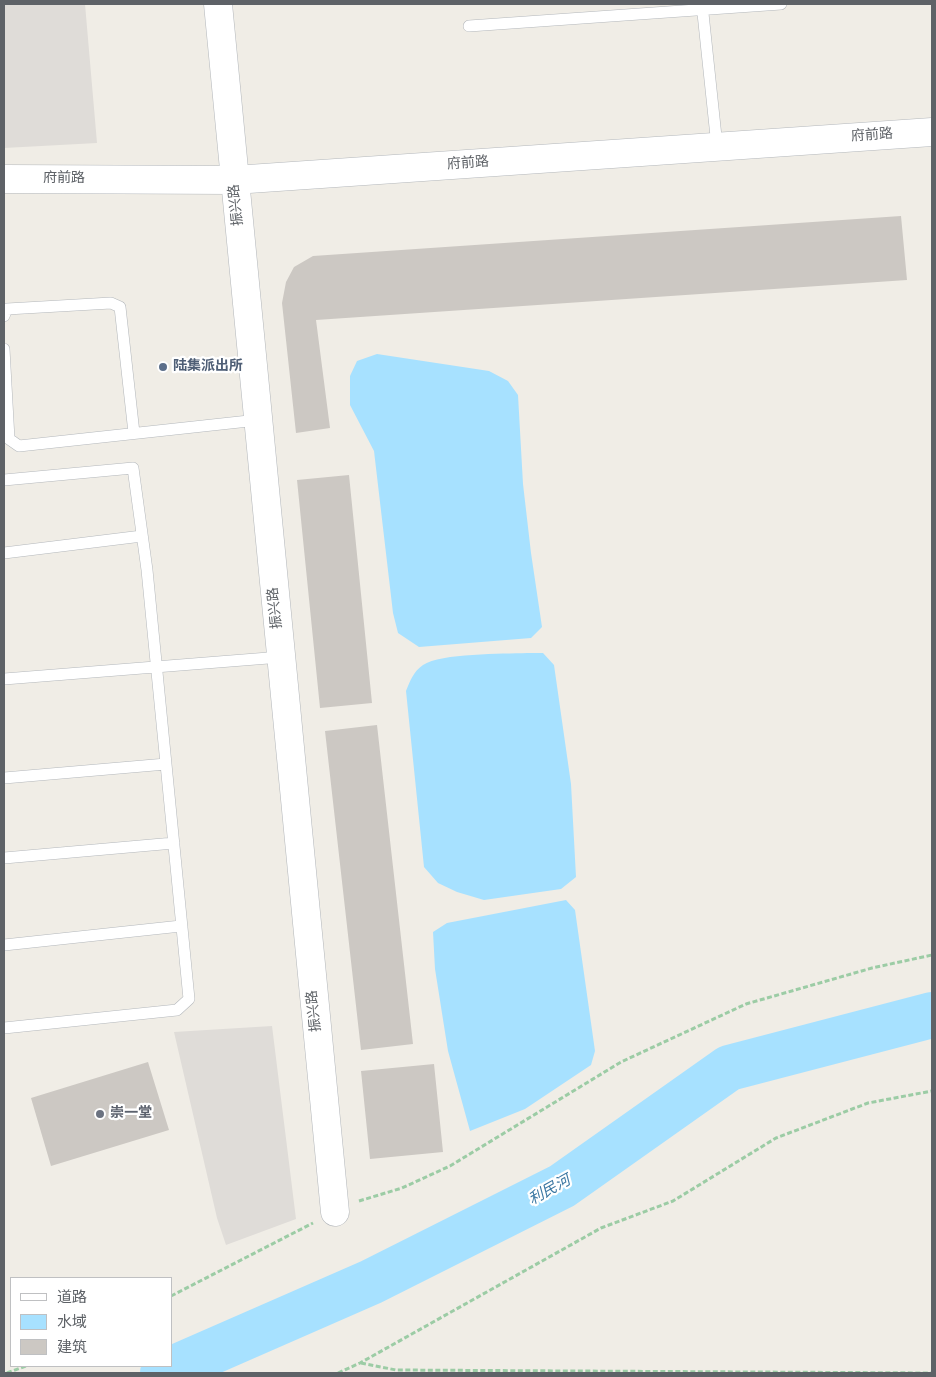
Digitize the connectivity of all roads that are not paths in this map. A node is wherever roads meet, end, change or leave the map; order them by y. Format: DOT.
graph roads {
  1 [pos="218,4"];
  2 [pos="781,4"];
  3 [pos="703,7"];
  4 [pos="469,26"];
  5 [pos="932,132"];
  6 [pos="717,146"];
  7 [pos="4,179"];
  8 [pos="234,180"];
  9 [pos="4,316"];
  10 [pos="4,349"];
  11 [pos="258,420"];
  12 [pos="134,433"];
  13 [pos="4,480"];
  14 [pos="142,536"];
  15 [pos="4,553"];
  16 [pos="281,657"];
  17 [pos="156,668"];
  18 [pos="4,679"];
  19 [pos="166,764"];
  20 [pos="4,778"];
  21 [pos="174,843"];
  22 [pos="4,858"];
  23 [pos="182,926"];
  24 [pos="4,945"];
  25 [pos="4,1028"];
  26 [pos="335,1212"];
  1 -- 8 [label="street, 振兴路"];
  2 -- 3 [label="lane"];
  3 -- 4 [label="lane"];
  3 -- 6 [label="lane"];
  5 -- 6 [label="street, 府前路"];
  6 -- 8 [label="street, 府前路"];
  7 -- 8 [label="street, 府前路"];
  8 -- 11 [label="street, 振兴路"];
  9 -- 12 [label="lane"];
  10 -- 12 [label="lane"];
  11 -- 12 [label="lane"];
  11 -- 16 [label="street, 振兴路"];
  13 -- 14 [label="lane"];
  14 -- 15 [label="lane"];
  14 -- 17 [label="lane"];
  16 -- 17 [label="lane"];
  16 -- 26 [label="street, 振兴路"];
  17 -- 18 [label="lane"];
  17 -- 19 [label="lane"];
  19 -- 20 [label="lane"];
  19 -- 21 [label="lane"];
  21 -- 22 [label="lane"];
  21 -- 23 [label="lane"];
  23 -- 24 [label="lane"];
  23 -- 25 [label="lane"];
}
